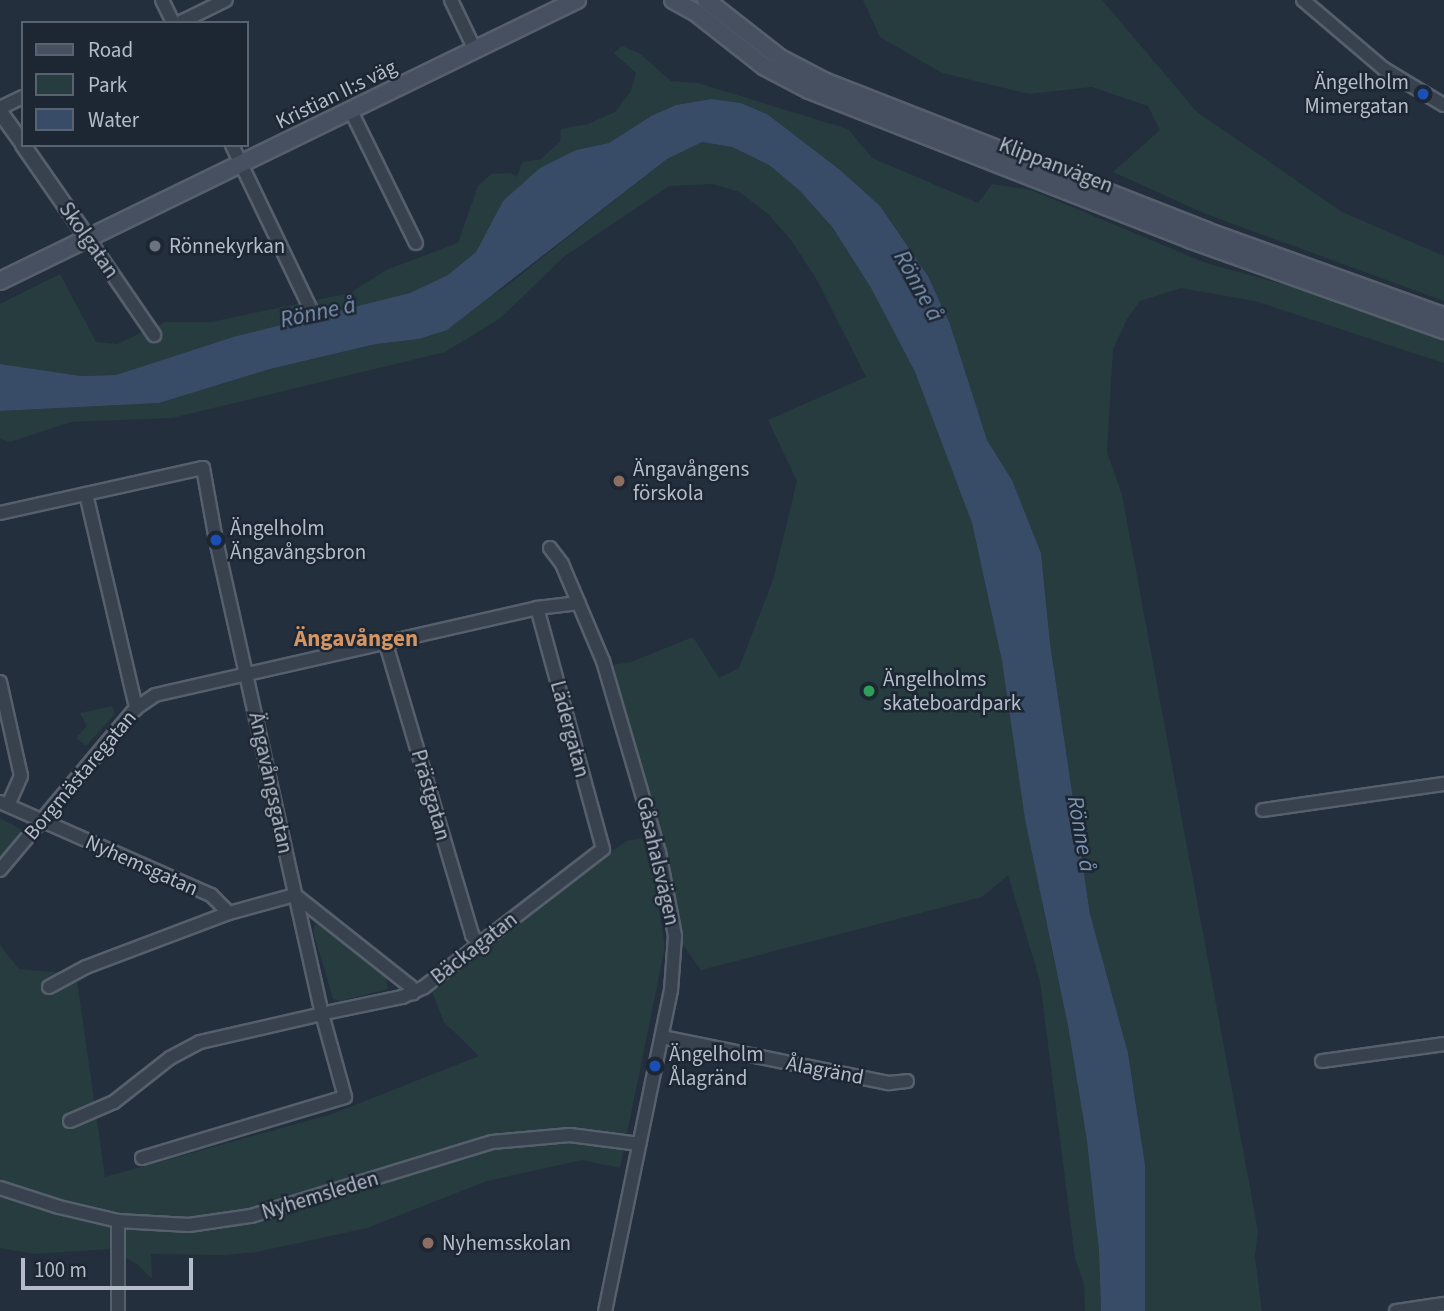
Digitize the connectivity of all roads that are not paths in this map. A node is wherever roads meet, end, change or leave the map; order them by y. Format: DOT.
graph roads {
  1 [pos="162,0"];
  2 [pos="226,0"];
  3 [pos="451,0"];
  4 [pos="577,0"];
  5 [pos="673,0"];
  6 [pos="706,0"];
  7 [pos="1303,0"];
  8 [pos="172,21"];
  9 [pos="183,21"];
  10 [pos="475,50"];
  11 [pos="21,98"];
  12 [pos="1444,105"];
  13 [pos="0,110"];
  14 [pos="351,111"];
  15 [pos="21,142"];
  16 [pos="24,147"];
  17 [pos="233,147"];
  18 [pos="241,163"];
  19 [pos="88,237"];
  20 [pos="416,243"];
  21 [pos="0,281"];
  22 [pos="311,310"];
  23 [pos="1444,316"];
  24 [pos="1444,330"];
  25 [pos="154,335"];
  26 [pos="86,494"];
  27 [pos="0,513"];
  28 [pos="550,548"];
  29 [pos="579,603"];
  30 [pos="537,608"];
  31 [pos="386,644"];
  32 [pos="248,675"];
  33 [pos="0,682"];
  34 [pos="136,708"];
  35 [pos="1444,784"];
  36 [pos="4,804"];
  37 [pos="1263,810"];
  38 [pos="43,821"];
  39 [pos="603,849"];
  40 [pos="0,870"];
  41 [pos="295,895"];
  42 [pos="229,913"];
  43 [pos="479,944"];
  44 [pos="49,987"];
  45 [pos="413,993"];
  46 [pos="326,1013"];
  47 [pos="662,1037"];
  48 [pos="1444,1044"];
  49 [pos="1322,1061"];
  50 [pos="907,1081"];
  51 [pos="69,1121"];
  52 [pos="639,1144"];
  53 [pos="142,1158"];
  54 [pos="0,1188"];
  55 [pos="118,1221"];
  56 [pos="1444,1304"];
  57 [pos="118,1311"];
  58 [pos="605,1311"];
  59 [pos="1396,1311"];
  1 -- 8 [label="street"];
  2 -- 9 [label="street"];
  3 -- 10 [label="street"];
  4 -- 10 [label="main road, Kristian II:s väg"];
  5 -- 24 [label="main road, Klippanvägen"];
  6 -- 23 [label="main road, Klippanvägen"];
  7 -- 12 [label="street"];
  10 -- 14 [label="main road, Kristian II:s väg"];
  11 -- 13 [label="street"];
  13 -- 15 [label="street, Skolgatan"];
  14 -- 18 [label="main road, Kristian II:s väg"];
  14 -- 20 [label="street"];
  16 -- 19 [label="street, Skolgatan"];
  17 -- 18 [label="street"];
  18 -- 19 [label="main road, Kristian II:s väg"];
  18 -- 22 [label="street"];
  19 -- 21 [label="main road, Kristian II:s väg"];
  19 -- 25 [label="street, Skolgatan"];
  26 -- 27 [label="street"];
  26 -- 32 [label="street, Ängavångsgatan"];
  26 -- 34 [label="street"];
  28 -- 29 [label="street, Gåsahalsvägen"];
  29 -- 30 [label="street, Borgmästaregatan"];
  29 -- 47 [label="street, Gåsahalsvägen"];
  30 -- 31 [label="street, Borgmästaregatan"];
  30 -- 39 [label="street, Lädergatan"];
  31 -- 32 [label="street, Borgmästaregatan"];
  31 -- 43 [label="street, Prästgatan"];
  32 -- 34 [label="street, Borgmästaregatan"];
  32 -- 41 [label="street, Ängavångsgatan"];
  33 -- 36 [label="street"];
  34 -- 38 [label="street, Borgmästaregatan"];
  35 -- 37 [label="street"];
  36 -- 38 [label="street, Nyhemsgatan"];
  38 -- 40 [label="street, Borgmästaregatan"];
  38 -- 42 [label="street, Nyhemsgatan"];
  39 -- 43 [label="street, Bäckagatan"];
  41 -- 42 [label="street"];
  41 -- 45 [label="street"];
  41 -- 46 [label="street, Ängavångsgatan"];
  42 -- 44 [label="street"];
  43 -- 45 [label="street, Bäckagatan"];
  45 -- 46 [label="street, Bäckagatan"];
  46 -- 51 [label="street, Bäckagatan"];
  46 -- 53 [label="street, Ängavångsgatan"];
  47 -- 50 [label="street, Ålagränd"];
  47 -- 52 [label="street, Gåsahalsvägen"];
  48 -- 49 [label="street"];
  52 -- 55 [label="street, Nyhemsleden"];
  52 -- 58 [label="street, Gåsahalsvägen"];
  54 -- 55 [label="street, Nyhemsleden"];
  55 -- 57 [label="street"];
  56 -- 59 [label="street"];
}
